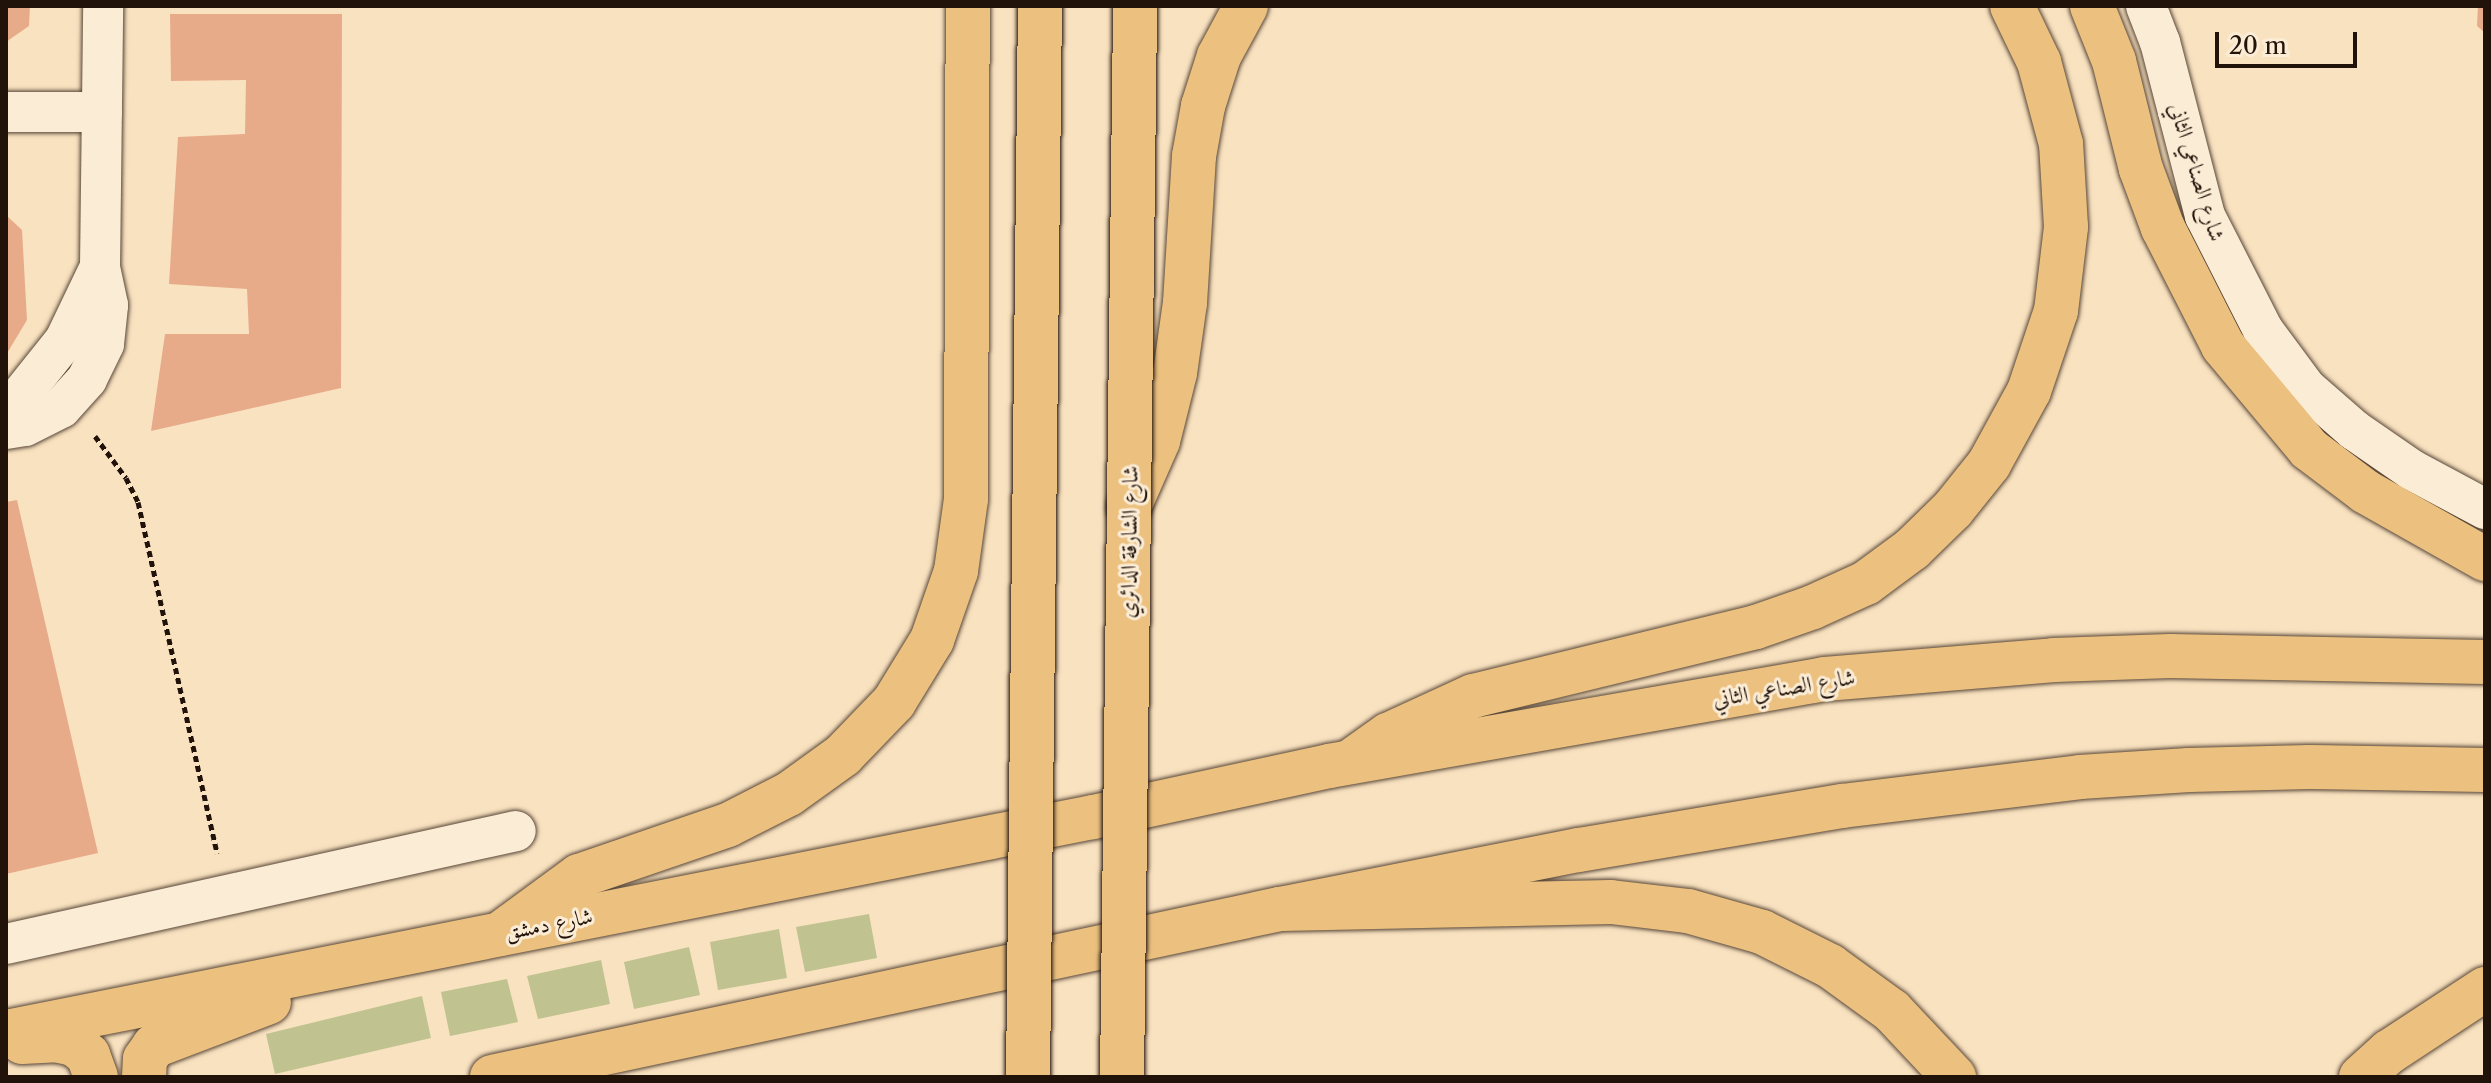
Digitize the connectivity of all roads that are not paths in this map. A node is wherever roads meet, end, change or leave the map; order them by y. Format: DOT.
graph roads {
  1 [pos="103,6"];
  2 [pos="968,6"];
  3 [pos="1040,6"];
  4 [pos="1135,6"];
  5 [pos="2012,6"];
  6 [pos="2092,6"];
  7 [pos="2146,6"];
  8 [pos="1244,8"];
  9 [pos="6,112"];
  10 [pos="102,112"];
  11 [pos="100,267"];
  12 [pos="6,414"];
  13 [pos="6,429"];
  14 [pos="1129,507"];
  15 [pos="2485,509"];
  16 [pos="2485,559"];
  17 [pos="2485,662"];
  18 [pos="1350,762"];
  19 [pos="2485,770"];
  20 [pos="1093,817"];
  21 [pos="516,831"];
  22 [pos="1280,909"];
  23 [pos="500,934"];
  24 [pos="6,944"];
  25 [pos="418,950"];
  26 [pos="2485,989"];
  27 [pos="6,1032"];
  28 [pos="6,1042"];
  29 [pos="96,1077"];
  30 [pos="144,1077"];
  31 [pos="492,1077"];
  32 [pos="1028,1077"];
  33 [pos="1122,1077"];
  34 [pos="1954,1077"];
  35 [pos="2361,1077"];
  1 -- 10 [label="street"];
  2 -- 23 [label="main road"];
  3 -- 32 [label="main road, bridge"];
  4 -- 14 [label="main road, شارع الشارقة الدائري, bridge"];
  5 -- 18 [label="main road"];
  6 -- 16 [label="main road"];
  7 -- 15 [label="street, شارع الصناعي الثاني"];
  8 -- 14 [label="main road"];
  9 -- 10 [label="street"];
  10 -- 11 [label="street"];
  11 -- 12 [label="street"];
  11 -- 13 [label="street"];
  14 -- 33 [label="main road, شارع الشارقة الدائري, bridge"];
  17 -- 18 [label="main road, شارع الصناعي الثاني"];
  18 -- 20 [label="main road, شارع الصناعي الثاني"];
  19 -- 22 [label="main road"];
  20 -- 23 [label="main road, شارع دمشق"];
  21 -- 24 [label="street"];
  22 -- 31 [label="main road"];
  22 -- 34 [label="main road"];
  23 -- 25 [label="main road, شارع دمشق"];
  25 -- 27 [label="main road, شارع دمشق"];
  25 -- 30 [label="main road"];
  26 -- 35 [label="main road"];
  28 -- 29 [label="main road"];
}
